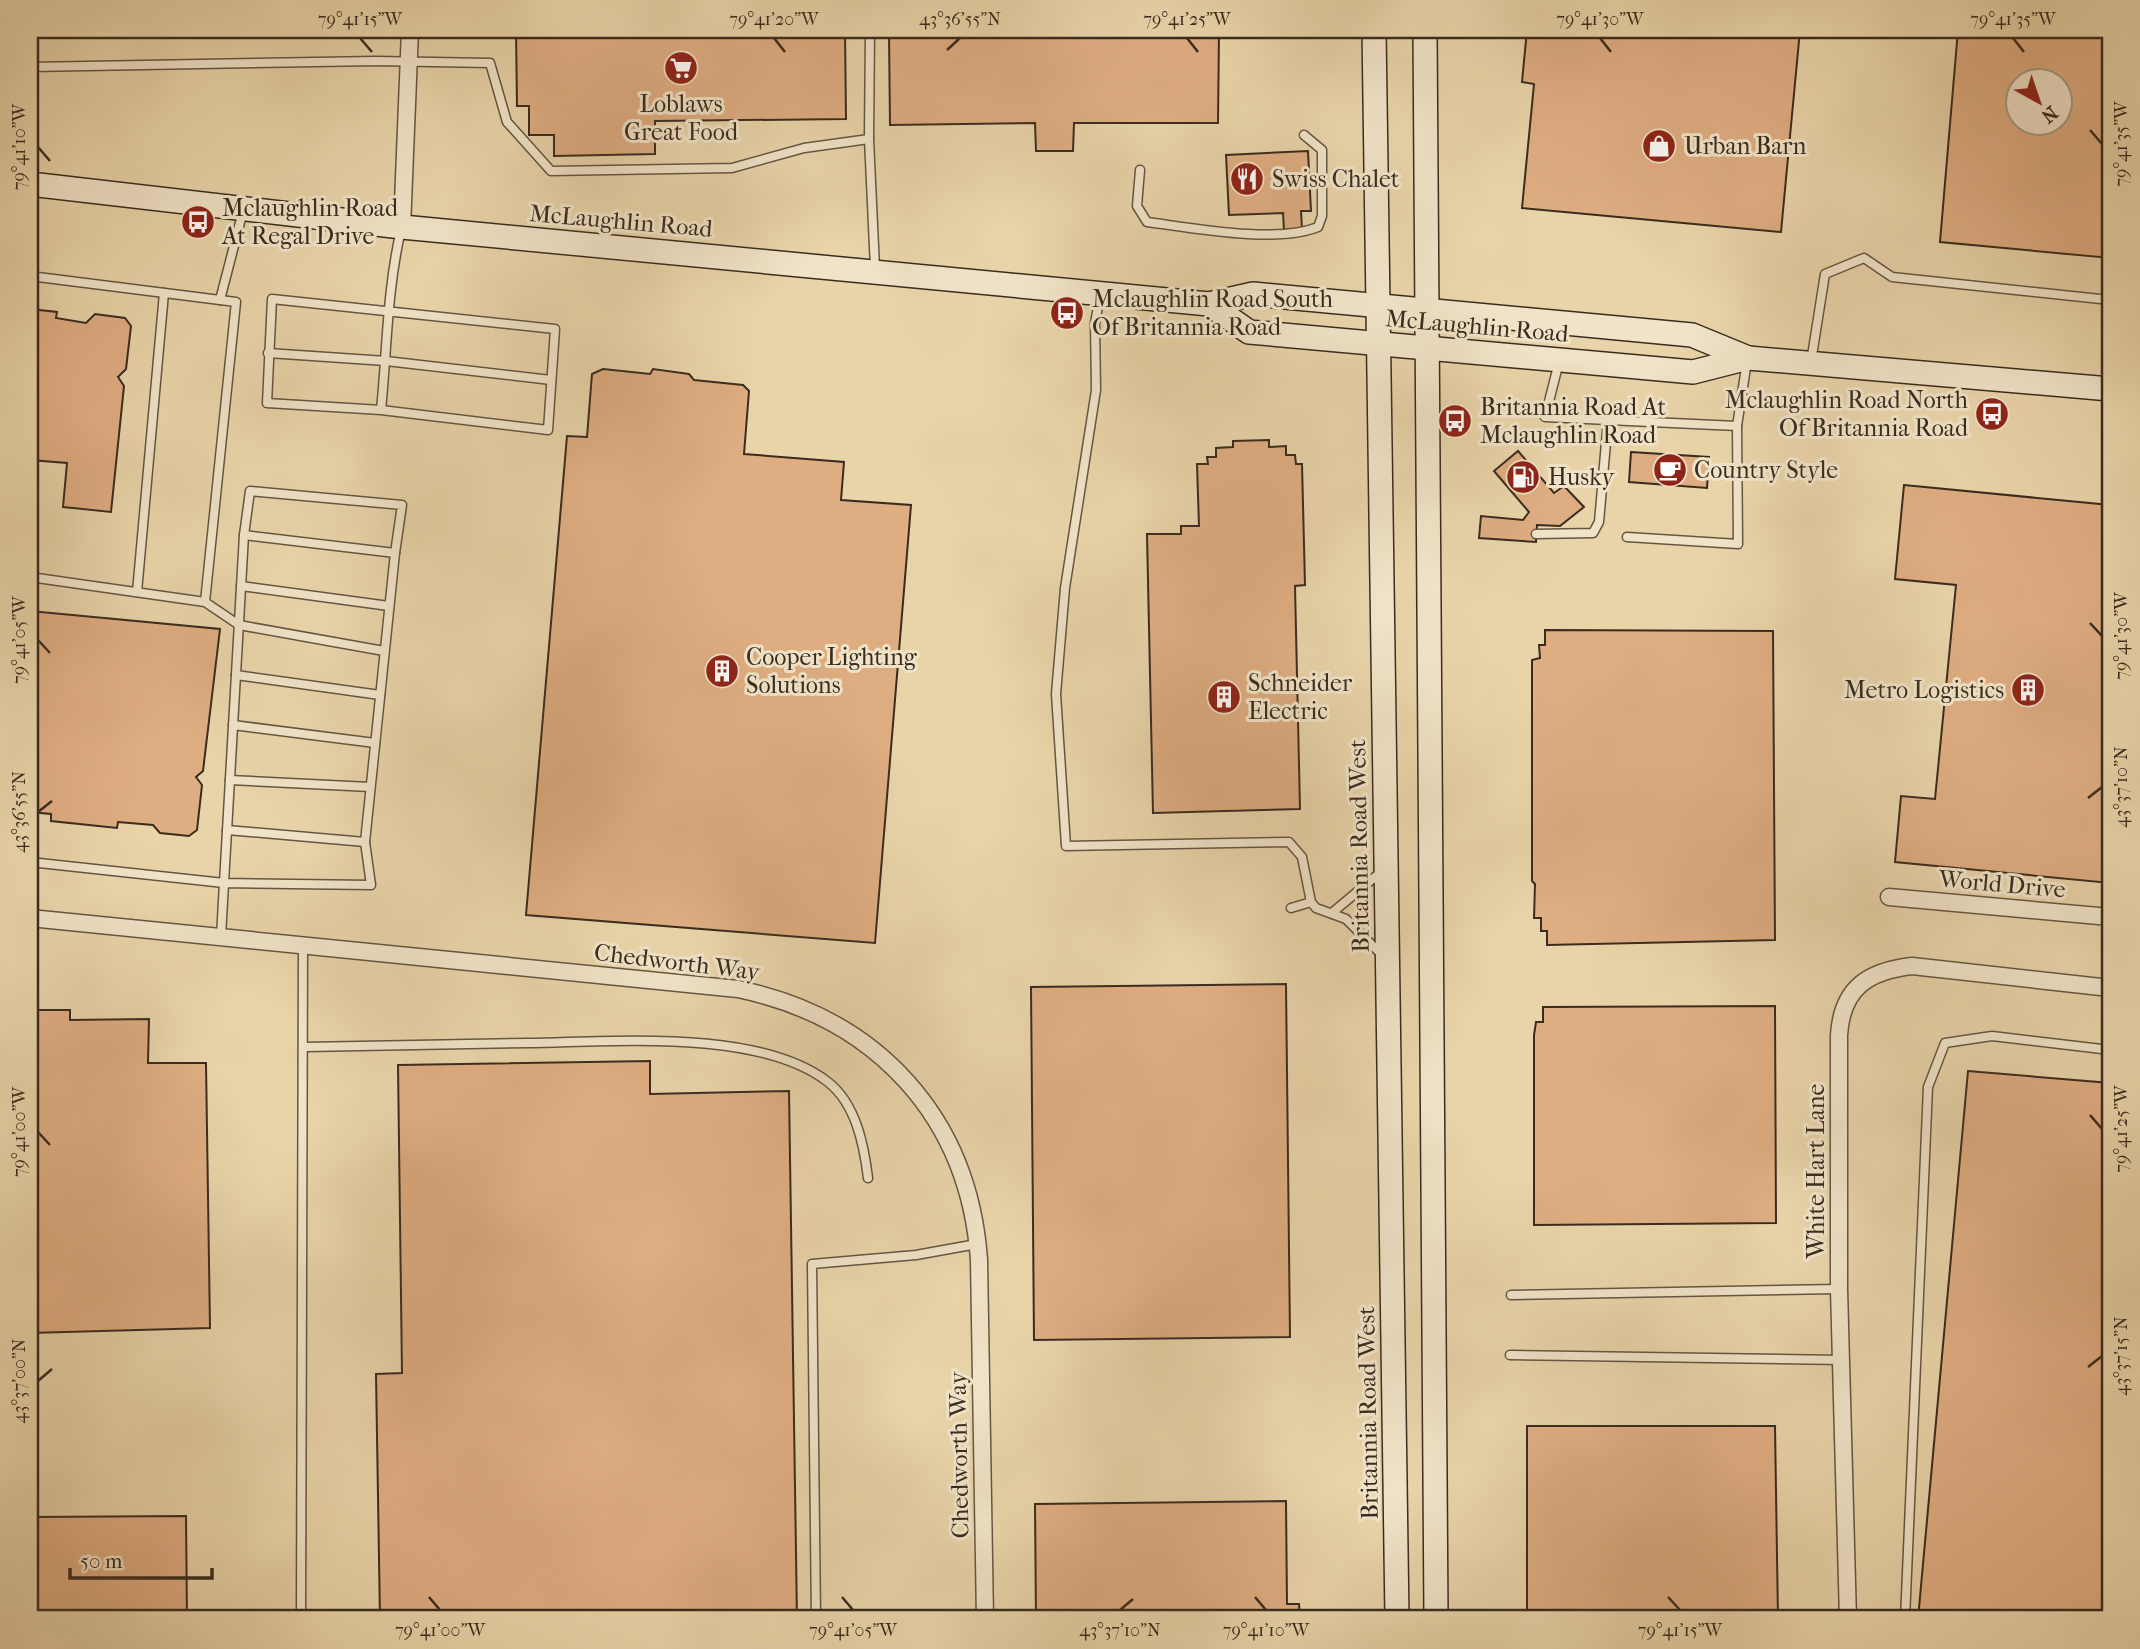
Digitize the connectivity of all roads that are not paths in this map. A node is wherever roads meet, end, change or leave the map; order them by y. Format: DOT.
graph roads {
  1 [pos="410,30"];
  2 [pos="870,30"];
  3 [pos="1374,30"];
  4 [pos="1425,30"];
  5 [pos="408,62"];
  6 [pos="30,67"];
  7 [pos="1304,135"];
  8 [pos="869,139"];
  9 [pos="1140,170"];
  10 [pos="30,184"];
  11 [pos="245,207"];
  12 [pos="402,227"];
  13 [pos="875,271"];
  14 [pos="30,276"];
  15 [pos="164,293"];
  16 [pos="1101,293"];
  17 [pos="220,300"];
  18 [pos="2110,300"];
  19 [pos="1209,304"];
  20 [pos="1377,305"];
  21 [pos="1426,310"];
  22 [pos="390,312"];
  23 [pos="1377,344"];
  24 [pos="1426,348"];
  25 [pos="268,353"];
  26 [pos="1748,358"];
  27 [pos="1560,359"];
  28 [pos="386,361"];
  29 [pos="1811,362"];
  30 [pos="551,380"];
  31 [pos="2110,389"];
  32 [pos="381,410"];
  33 [pos="1608,420"];
  34 [pos="1737,426"];
  35 [pos="1536,534"];
  36 [pos="244,535"];
  37 [pos="1627,537"];
  38 [pos="395,554"];
  39 [pos="30,577"];
  40 [pos="241,586"];
  41 [pos="137,592"];
  42 [pos="205,602"];
  43 [pos="389,606"];
  44 [pos="239,625"];
  45 [pos="384,651"];
  46 [pos="236,674"];
  47 [pos="380,695"];
  48 [pos="233,725"];
  49 [pos="375,743"];
  50 [pos="230,780"];
  51 [pos="370,787"];
  52 [pos="227,830"];
  53 [pos="365,842"];
  54 [pos="30,862"];
  55 [pos="1385,868"];
  56 [pos="224,883"];
  57 [pos="1889,897"];
  58 [pos="1311,902"];
  59 [pos="1291,908"];
  60 [pos="1333,912"];
  61 [pos="2110,917"];
  62 [pos="30,918"];
  63 [pos="221,937"];
  64 [pos="303,945"];
  65 [pos="1387,961"];
  66 [pos="2110,988"];
  67 [pos="305,1047"];
  68 [pos="2110,1050"];
  69 [pos="867,1178"];
  70 [pos="978,1244"];
  71 [pos="1839,1289"];
  72 [pos="1511,1295"];
  73 [pos="1510,1355"];
  74 [pos="1841,1360"];
  75 [pos="301,1619"];
  76 [pos="817,1619"];
  77 [pos="985,1619"];
  78 [pos="1397,1619"];
  79 [pos="1436,1619"];
  80 [pos="1848,1619"];
  81 [pos="1905,1619"];
  1 -- 5 [label="street"];
  2 -- 8 [label="lane"];
  3 -- 20 [label="main road, Britannia Road West"];
  4 -- 21 [label="main road"];
  5 -- 6 [label="lane"];
  5 -- 8 [label="lane"];
  5 -- 12 [label="street"];
  7 -- 9 [label="lane"];
  8 -- 13 [label="lane"];
  10 -- 11 [label="main road, McLaughlin Road"];
  11 -- 12 [label="main road, McLaughlin Road"];
  11 -- 17 [label="lane"];
  12 -- 13 [label="main road, McLaughlin Road"];
  12 -- 22 [label="lane"];
  13 -- 16 [label="main road, McLaughlin Road"];
  14 -- 15 [label="lane"];
  15 -- 17 [label="lane"];
  15 -- 41 [label="lane"];
  16 -- 19 [label="main road, McLaughlin Road"];
  16 -- 58 [label="lane"];
  17 -- 42 [label="lane"];
  18 -- 29 [label="lane"];
  19 -- 20 [label="main road, McLaughlin Road"];
  19 -- 23 [label="main road, McLaughlin Road"];
  20 -- 21 [label="main road, McLaughlin Road"];
  20 -- 23 [label="main road, Britannia Road West"];
  21 -- 24 [label="main road"];
  21 -- 26 [label="main road, McLaughlin Road"];
  22 -- 25 [label="lane"];
  22 -- 28 [label="lane"];
  22 -- 30 [label="lane"];
  23 -- 24 [label="main road, McLaughlin Road"];
  23 -- 55 [label="main road, Britannia Road West"];
  24 -- 27 [label="main road, McLaughlin Road"];
  24 -- 79 [label="main road"];
  25 -- 28 [label="lane"];
  25 -- 32 [label="lane"];
  26 -- 27 [label="main road, McLaughlin Road"];
  26 -- 29 [label="main road, McLaughlin Road"];
  26 -- 34 [label="lane"];
  27 -- 33 [label="lane"];
  28 -- 30 [label="lane"];
  28 -- 32 [label="lane"];
  29 -- 31 [label="main road, McLaughlin Road"];
  30 -- 32 [label="lane"];
  33 -- 34 [label="lane"];
  33 -- 35 [label="lane"];
  34 -- 37 [label="lane"];
  36 -- 38 [label="lane"];
  36 -- 38 [label="lane"];
  36 -- 40 [label="lane"];
  38 -- 43 [label="lane"];
  39 -- 41 [label="lane"];
  40 -- 43 [label="lane"];
  40 -- 44 [label="lane"];
  41 -- 42 [label="lane"];
  42 -- 44 [label="lane"];
  43 -- 45 [label="lane"];
  44 -- 45 [label="lane"];
  44 -- 46 [label="lane"];
  45 -- 47 [label="lane"];
  46 -- 47 [label="lane"];
  46 -- 48 [label="lane"];
  47 -- 49 [label="lane"];
  48 -- 49 [label="lane"];
  48 -- 50 [label="lane"];
  49 -- 51 [label="lane"];
  50 -- 51 [label="lane"];
  50 -- 52 [label="lane"];
  51 -- 53 [label="lane"];
  52 -- 53 [label="lane"];
  52 -- 56 [label="lane"];
  53 -- 56 [label="lane"];
  54 -- 56 [label="lane"];
  55 -- 60 [label="lane"];
  55 -- 65 [label="main road, Britannia Road West"];
  56 -- 63 [label="lane"];
  57 -- 61 [label="street, World Drive"];
  58 -- 59 [label="lane"];
  58 -- 60 [label="lane"];
  60 -- 65 [label="lane"];
  62 -- 63 [label="street, Chedworth Way"];
  63 -- 64 [label="street, Chedworth Way"];
  64 -- 67 [label="lane"];
  64 -- 70 [label="street, Chedworth Way"];
  65 -- 78 [label="main road, Britannia Road West"];
  66 -- 71 [label="street, White Hart Lane"];
  67 -- 69 [label="lane"];
  67 -- 75 [label="lane"];
  68 -- 81 [label="lane"];
  70 -- 76 [label="lane"];
  70 -- 77 [label="street, Chedworth Way"];
  71 -- 72 [label="lane"];
  71 -- 74 [label="street, White Hart Lane"];
  73 -- 74 [label="lane"];
  74 -- 80 [label="street, White Hart Lane"];
}
